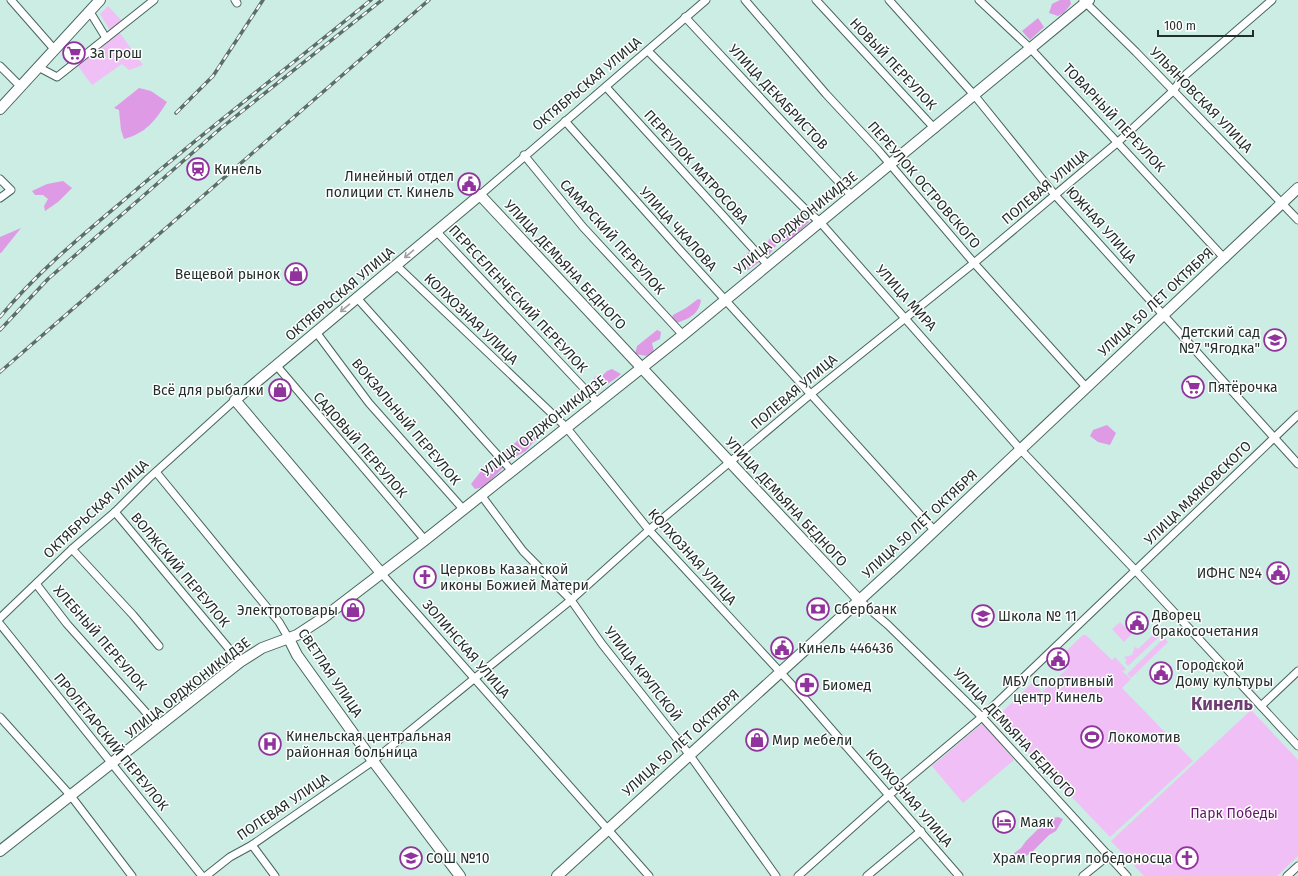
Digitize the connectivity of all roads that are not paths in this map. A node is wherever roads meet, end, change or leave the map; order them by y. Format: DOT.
graph roads {
  1 [pos="11,0"];
  2 [pos="154,0"];
  3 [pos="706,0"];
  4 [pos="745,0"];
  5 [pos="816,0"];
  6 [pos="889,0"];
  7 [pos="979,0"];
  8 [pos="1272,0"];
  9 [pos="99,1"];
  10 [pos="1086,1"];
  11 [pos="90,12"];
  12 [pos="685,17"];
  13 [pos="106,38"];
  14 [pos="54,49"];
  15 [pos="1032,49"];
  16 [pos="648,51"];
  17 [pos="0,66"];
  18 [pos="38,67"];
  19 [pos="20,86"];
  20 [pos="606,86"];
  21 [pos="1173,91"];
  22 [pos="975,96"];
  23 [pos="0,109"];
  24 [pos="566,121"];
  25 [pos="935,129"];
  26 [pos="1118,142"];
  27 [pos="524,155"];
  28 [pos="890,164"];
  29 [pos="0,178"];
  30 [pos="1298,188"];
  31 [pos="480,195"];
  32 [pos="1055,195"];
  33 [pos="852,196"];
  34 [pos="1,197"];
  35 [pos="1282,203"];
  36 [pos="1298,220"];
  37 [pos="820,222"];
  38 [pos="436,232"];
  39 [pos="1225,259"];
  40 [pos="974,263"];
  41 [pos="767,264"];
  42 [pos="396,265"];
  43 [pos="357,298"];
  44 [pos="725,299"];
  45 [pos="1163,315"];
  46 [pos="905,317"];
  47 [pos="316,332"];
  48 [pos="683,335"];
  49 [pos="276,365"];
  50 [pos="642,368"];
  51 [pos="1086,387"];
  52 [pos="812,393"];
  53 [pos="235,400"];
  54 [pos="597,402"];
  55 [pos="1298,414"];
  56 [pos="566,427"];
  57 [pos="1274,438"];
  58 [pos="1021,450"];
  59 [pos="730,463"];
  60 [pos="1298,464"];
  61 [pos="511,470"];
  62 [pos="156,472"];
  63 [pos="480,495"];
  64 [pos="463,509"];
  65 [pos="115,512"];
  66 [pos="649,530"];
  67 [pos="934,530"];
  68 [pos="425,540"];
  69 [pos="72,549"];
  70 [pos="1136,571"];
  71 [pos="382,574"];
  72 [pos="37,585"];
  73 [pos="571,600"];
  74 [pos="859,600"];
  75 [pos="0,618"];
  76 [pos="0,624"];
  77 [pos="289,639"];
  78 [pos="159,646"];
  79 [pos="240,662"];
  80 [pos="1298,671"];
  81 [pos="781,672"];
  82 [pos="474,679"];
  83 [pos="1259,704"];
  84 [pos="0,717"];
  85 [pos="982,717"];
  86 [pos="159,727"];
  87 [pos="1298,746"];
  88 [pos="689,754"];
  89 [pos="373,761"];
  90 [pos="113,763"];
  91 [pos="889,795"];
  92 [pos="71,796"];
  93 [pos="607,829"];
  94 [pos="921,832"];
  95 [pos="252,845"];
  96 [pos="0,851"];
  97 [pos="1109,855"];
  98 [pos="1298,866"];
  99 [pos="132,876"];
  100 [pos="202,876"];
  101 [pos="206,876"];
  102 [pos="275,876"];
  103 [pos="460,876"];
  104 [pos="557,876"];
  105 [pos="649,876"];
  106 [pos="776,876"];
  107 [pos="798,876"];
  108 [pos="867,876"];
  109 [pos="959,876"];
  110 [pos="1083,876"];
  111 [pos="1127,876"];
  112 [pos="1287,876"];
  1 -- 14 [label="street"];
  2 -- 13 [label="street"];
  3 -- 12 [label="street, ОКТЯБРЬСКАЯ УЛИЦА"];
  4 -- 28 [label="street, ПЕРЕУЛОК ОСТРОВСКОГО"];
  5 -- 25 [label="street, НОВЫЙ ПЕРЕУЛОК"];
  6 -- 22 [label="street, ЮЖНАЯ УЛИЦА"];
  7 -- 15 [label="street, ТОВАРНЫЙ ПЕРЕУЛОК"];
  8 -- 21 [label="street, ПОЛЕВАЯ УЛИЦА"];
  9 -- 11 [label="main road"];
  10 -- 15 [label="main road, УЛИЦА ОРДЖОНИКИДЗЕ"];
  10 -- 21 [label="street, УЛЬЯНОВСКАЯ УЛИЦА"];
  11 -- 13 [label="street"];
  11 -- 14 [label="main road"];
  12 -- 16 [label="street, ОКТЯБРЬСКАЯ УЛИЦА"];
  12 -- 33 [label="street, УЛИЦА ДЕКАБРИСТОВ"];
  13 -- 18 [label="street"];
  14 -- 18 [label="main road"];
  15 -- 22 [label="main road, УЛИЦА ОРДЖОНИКИДЗЕ"];
  15 -- 26 [label="street, ТОВАРНЫЙ ПЕРЕУЛОК"];
  16 -- 20 [label="street, ОКТЯБРЬСКАЯ УЛИЦА"];
  16 -- 37 [label="street, УЛИЦА МИРА"];
  17 -- 19 [label="street"];
  18 -- 19 [label="main road"];
  19 -- 23 [label="main road"];
  20 -- 24 [label="street, ОКТЯБРЬСКАЯ УЛИЦА"];
  20 -- 41 [label="street, ПЕРЕУЛОК МАТРОСОВА"];
  21 -- 26 [label="street, ПОЛЕВАЯ УЛИЦА"];
  21 -- 35 [label="street, УЛЬЯНОВСКАЯ УЛИЦА"];
  22 -- 25 [label="main road, УЛИЦА ОРДЖОНИКИДЗЕ"];
  22 -- 32 [label="street, ЮЖНАЯ УЛИЦА"];
  24 -- 27 [label="street, ОКТЯБРЬСКАЯ УЛИЦА"];
  24 -- 44 [label="street, УЛИЦА ЧКАЛОВА"];
  25 -- 28 [label="main road, УЛИЦА ОРДЖОНИКИДЗЕ"];
  26 -- 32 [label="street, ПОЛЕВАЯ УЛИЦА"];
  26 -- 39 [label="street, ТОВАРНЫЙ ПЕРЕУЛОК"];
  27 -- 31 [label="street, ОКТЯБРЬСКАЯ УЛИЦА"];
  27 -- 48 [label="street, САМАРСКИЙ ПЕРЕУЛОК"];
  28 -- 33 [label="main road, УЛИЦА ОРДЖОНИКИДЗЕ"];
  28 -- 40 [label="street, ПЕРЕУЛОК ОСТРОВСКОГО"];
  29 -- 34 [label="street"];
  30 -- 35 [label="main road, УЛИЦА 50 ЛЕТ ОКТЯБРЯ"];
  31 -- 38 [label="main road, ОКТЯБРЬСКАЯ УЛИЦА"];
  31 -- 50 [label="main road, УЛИЦА ДЕМЬЯНА БЕДНОГО"];
  32 -- 40 [label="street, ПОЛЕВАЯ УЛИЦА"];
  32 -- 45 [label="street, ЮЖНАЯ УЛИЦА"];
  33 -- 37 [label="main road, УЛИЦА ОРДЖОНИКИДЗЕ"];
  35 -- 36 [label="street, УЛЬЯНОВСКАЯ УЛИЦА"];
  35 -- 39 [label="main road, УЛИЦА 50 ЛЕТ ОКТЯБРЯ"];
  37 -- 41 [label="main road, УЛИЦА ОРДЖОНИКИДЗЕ"];
  37 -- 46 [label="street, УЛИЦА МИРА"];
  38 -- 42 [label="main road, ОКТЯБРЬСКАЯ УЛИЦА, one-way"];
  38 -- 54 [label="street, ПЕРЕСЕЛЕНЧЕСКИЙ ПЕРЕУЛОК"];
  39 -- 45 [label="main road, УЛИЦА 50 ЛЕТ ОКТЯБРЯ"];
  40 -- 46 [label="street, ПОЛЕВАЯ УЛИЦА"];
  40 -- 51 [label="street, ПЕРЕУЛОК ОСТРОВСКОГО"];
  41 -- 44 [label="main road, УЛИЦА ОРДЖОНИКИДЗЕ"];
  42 -- 43 [label="main road, ОКТЯБРЬСКАЯ УЛИЦА"];
  42 -- 56 [label="street, КОЛХОЗНАЯ УЛИЦА"];
  43 -- 47 [label="main road, ОКТЯБРЬСКАЯ УЛИЦА, one-way"];
  43 -- 61 [label="street"];
  44 -- 48 [label="main road, УЛИЦА ОРДЖОНИКИДЗЕ"];
  44 -- 52 [label="street, УЛИЦА ЧКАЛОВА"];
  45 -- 51 [label="main road, УЛИЦА 50 ЛЕТ ОКТЯБРЯ"];
  45 -- 57 [label="street, ЮЖНАЯ УЛИЦА"];
  46 -- 52 [label="street, ПОЛЕВАЯ УЛИЦА"];
  46 -- 58 [label="street, УЛИЦА МИРА"];
  47 -- 49 [label="main road, ОКТЯБРЬСКАЯ УЛИЦА"];
  47 -- 64 [label="street, ВОКЗАЛЬНЫЙ ПЕРЕУЛОК"];
  48 -- 50 [label="main road, УЛИЦА ОРДЖОНИКИДЗЕ"];
  49 -- 53 [label="main road, ОКТЯБРЬСКАЯ УЛИЦА"];
  49 -- 68 [label="street, САДОВЫЙ ПЕРЕУЛОК"];
  50 -- 54 [label="main road, УЛИЦА ОРДЖОНИКИДЗЕ"];
  50 -- 59 [label="main road, УЛИЦА ДЕМЬЯНА БЕДНОГО"];
  51 -- 58 [label="main road, УЛИЦА 50 ЛЕТ ОКТЯБРЯ"];
  52 -- 59 [label="street, ПОЛЕВАЯ УЛИЦА"];
  52 -- 67 [label="street, УЛИЦА ЧКАЛОВА"];
  53 -- 62 [label="street, ОКТЯБРЬСКАЯ УЛИЦА"];
  53 -- 71 [label="main road, ЗОЛИНСКАЯ УЛИЦА"];
  54 -- 56 [label="main road, УЛИЦА ОРДЖОНИКИДЗЕ"];
  55 -- 57 [label="street, УЛИЦА МАЯКОВСКОГО"];
  56 -- 61 [label="main road, УЛИЦА ОРДЖОНИКИДЗЕ"];
  56 -- 66 [label="street, КОЛХОЗНАЯ УЛИЦА"];
  57 -- 60 [label="street, ЮЖНАЯ УЛИЦА"];
  57 -- 70 [label="street, УЛИЦА МАЯКОВСКОГО"];
  58 -- 67 [label="main road, УЛИЦА 50 ЛЕТ ОКТЯБРЯ"];
  58 -- 70 [label="street, УЛИЦА МИРА"];
  59 -- 66 [label="street, ПОЛЕВАЯ УЛИЦА"];
  59 -- 74 [label="main road, УЛИЦА ДЕМЬЯНА БЕДНОГО"];
  61 -- 63 [label="main road, УЛИЦА ОРДЖОНИКИДЗЕ"];
  62 -- 65 [label="street, ОКТЯБРЬСКАЯ УЛИЦА"];
  62 -- 77 [label="street, СВЕТЛАЯ УЛИЦА"];
  63 -- 64 [label="main road, УЛИЦА ОРДЖОНИКИДЗЕ"];
  63 -- 73 [label="street, УЛИЦА КРУПСКОЙ"];
  64 -- 68 [label="main road, УЛИЦА ОРДЖОНИКИДЗЕ"];
  65 -- 69 [label="street, ОКТЯБРЬСКАЯ УЛИЦА"];
  65 -- 79 [label="street, ВОЛЖСКИЙ ПЕРЕУЛОК"];
  66 -- 73 [label="street, ПОЛЕВАЯ УЛИЦА"];
  66 -- 81 [label="street, КОЛХОЗНАЯ УЛИЦА"];
  67 -- 74 [label="main road, УЛИЦА 50 ЛЕТ ОКТЯБРЯ"];
  68 -- 71 [label="main road, УЛИЦА ОРДЖОНИКИДЗЕ"];
  69 -- 72 [label="street, ОКТЯБРЬСКАЯ УЛИЦА"];
  69 -- 78 [label="street"];
  70 -- 83 [label="street, УЛИЦА МИРА"];
  70 -- 85 [label="street, УЛИЦА МАЯКОВСКОГО"];
  71 -- 77 [label="main road, УЛИЦА ОРДЖОНИКИДЗЕ"];
  71 -- 82 [label="street, ЗОЛИНСКАЯ УЛИЦА"];
  72 -- 75 [label="street, ОКТЯБРЬСКАЯ УЛИЦА"];
  72 -- 86 [label="street, ХЛЕБНЫЙ ПЕРЕУЛОК"];
  73 -- 82 [label="street, ПОЛЕВАЯ УЛИЦА"];
  73 -- 88 [label="street, УЛИЦА КРУПСКОЙ"];
  74 -- 81 [label="main road, УЛИЦА 50 ЛЕТ ОКТЯБРЯ"];
  74 -- 85 [label="street, УЛИЦА ДЕМЬЯНА БЕДНОГО"];
  76 -- 90 [label="street, ПРОЛЕТАРСКИЙ ПЕРЕУЛОК"];
  77 -- 79 [label="main road, УЛИЦА ОРДЖОНИКИДЗЕ"];
  77 -- 89 [label="main road, СВЕТЛАЯ УЛИЦА"];
  79 -- 86 [label="main road, УЛИЦА ОРДЖОНИКИДЗЕ"];
  80 -- 83 [label="street"];
  81 -- 88 [label="main road, УЛИЦА 50 ЛЕТ ОКТЯБРЯ"];
  81 -- 91 [label="street, КОЛХОЗНАЯ УЛИЦА"];
  82 -- 89 [label="street, ПОЛЕВАЯ УЛИЦА"];
  82 -- 93 [label="street, ЗОЛИНСКАЯ УЛИЦА"];
  83 -- 87 [label="street"];
  84 -- 92 [label="street"];
  85 -- 91 [label="street"];
  85 -- 97 [label="street, УЛИЦА ДЕМЬЯНА БЕДНОГО"];
  86 -- 90 [label="main road, УЛИЦА ОРДЖОНИКИДЗЕ"];
  88 -- 93 [label="main road, УЛИЦА 50 ЛЕТ ОКТЯБРЯ"];
  88 -- 106 [label="street, УЛИЦА КРУПСКОЙ"];
  89 -- 95 [label="street, ПОЛЕВАЯ УЛИЦА"];
  89 -- 103 [label="main road, СВЕТЛАЯ УЛИЦА"];
  90 -- 92 [label="main road, УЛИЦА ОРДЖОНИКИДЗЕ"];
  90 -- 100 [label="street, ПРОЛЕТАРСКИЙ ПЕРЕУЛОК"];
  91 -- 94 [label="street, КОЛХОЗНАЯ УЛИЦА"];
  91 -- 107 [label="street"];
  92 -- 96 [label="main road, УЛИЦА ОРДЖОНИКИДЗЕ"];
  92 -- 99 [label="street"];
  93 -- 104 [label="main road, УЛИЦА 50 ЛЕТ ОКТЯБРЯ"];
  93 -- 105 [label="street, ЗОЛИНСКАЯ УЛИЦА"];
  94 -- 108 [label="street"];
  94 -- 109 [label="street, КОЛХОЗНАЯ УЛИЦА"];
  95 -- 101 [label="street, ПОЛЕВАЯ УЛИЦА"];
  95 -- 102 [label="street"];
  97 -- 110 [label="street"];
  97 -- 111 [label="street, УЛИЦА ДЕМЬЯНА БЕДНОГО"];
  98 -- 112 [label="street"];
}
